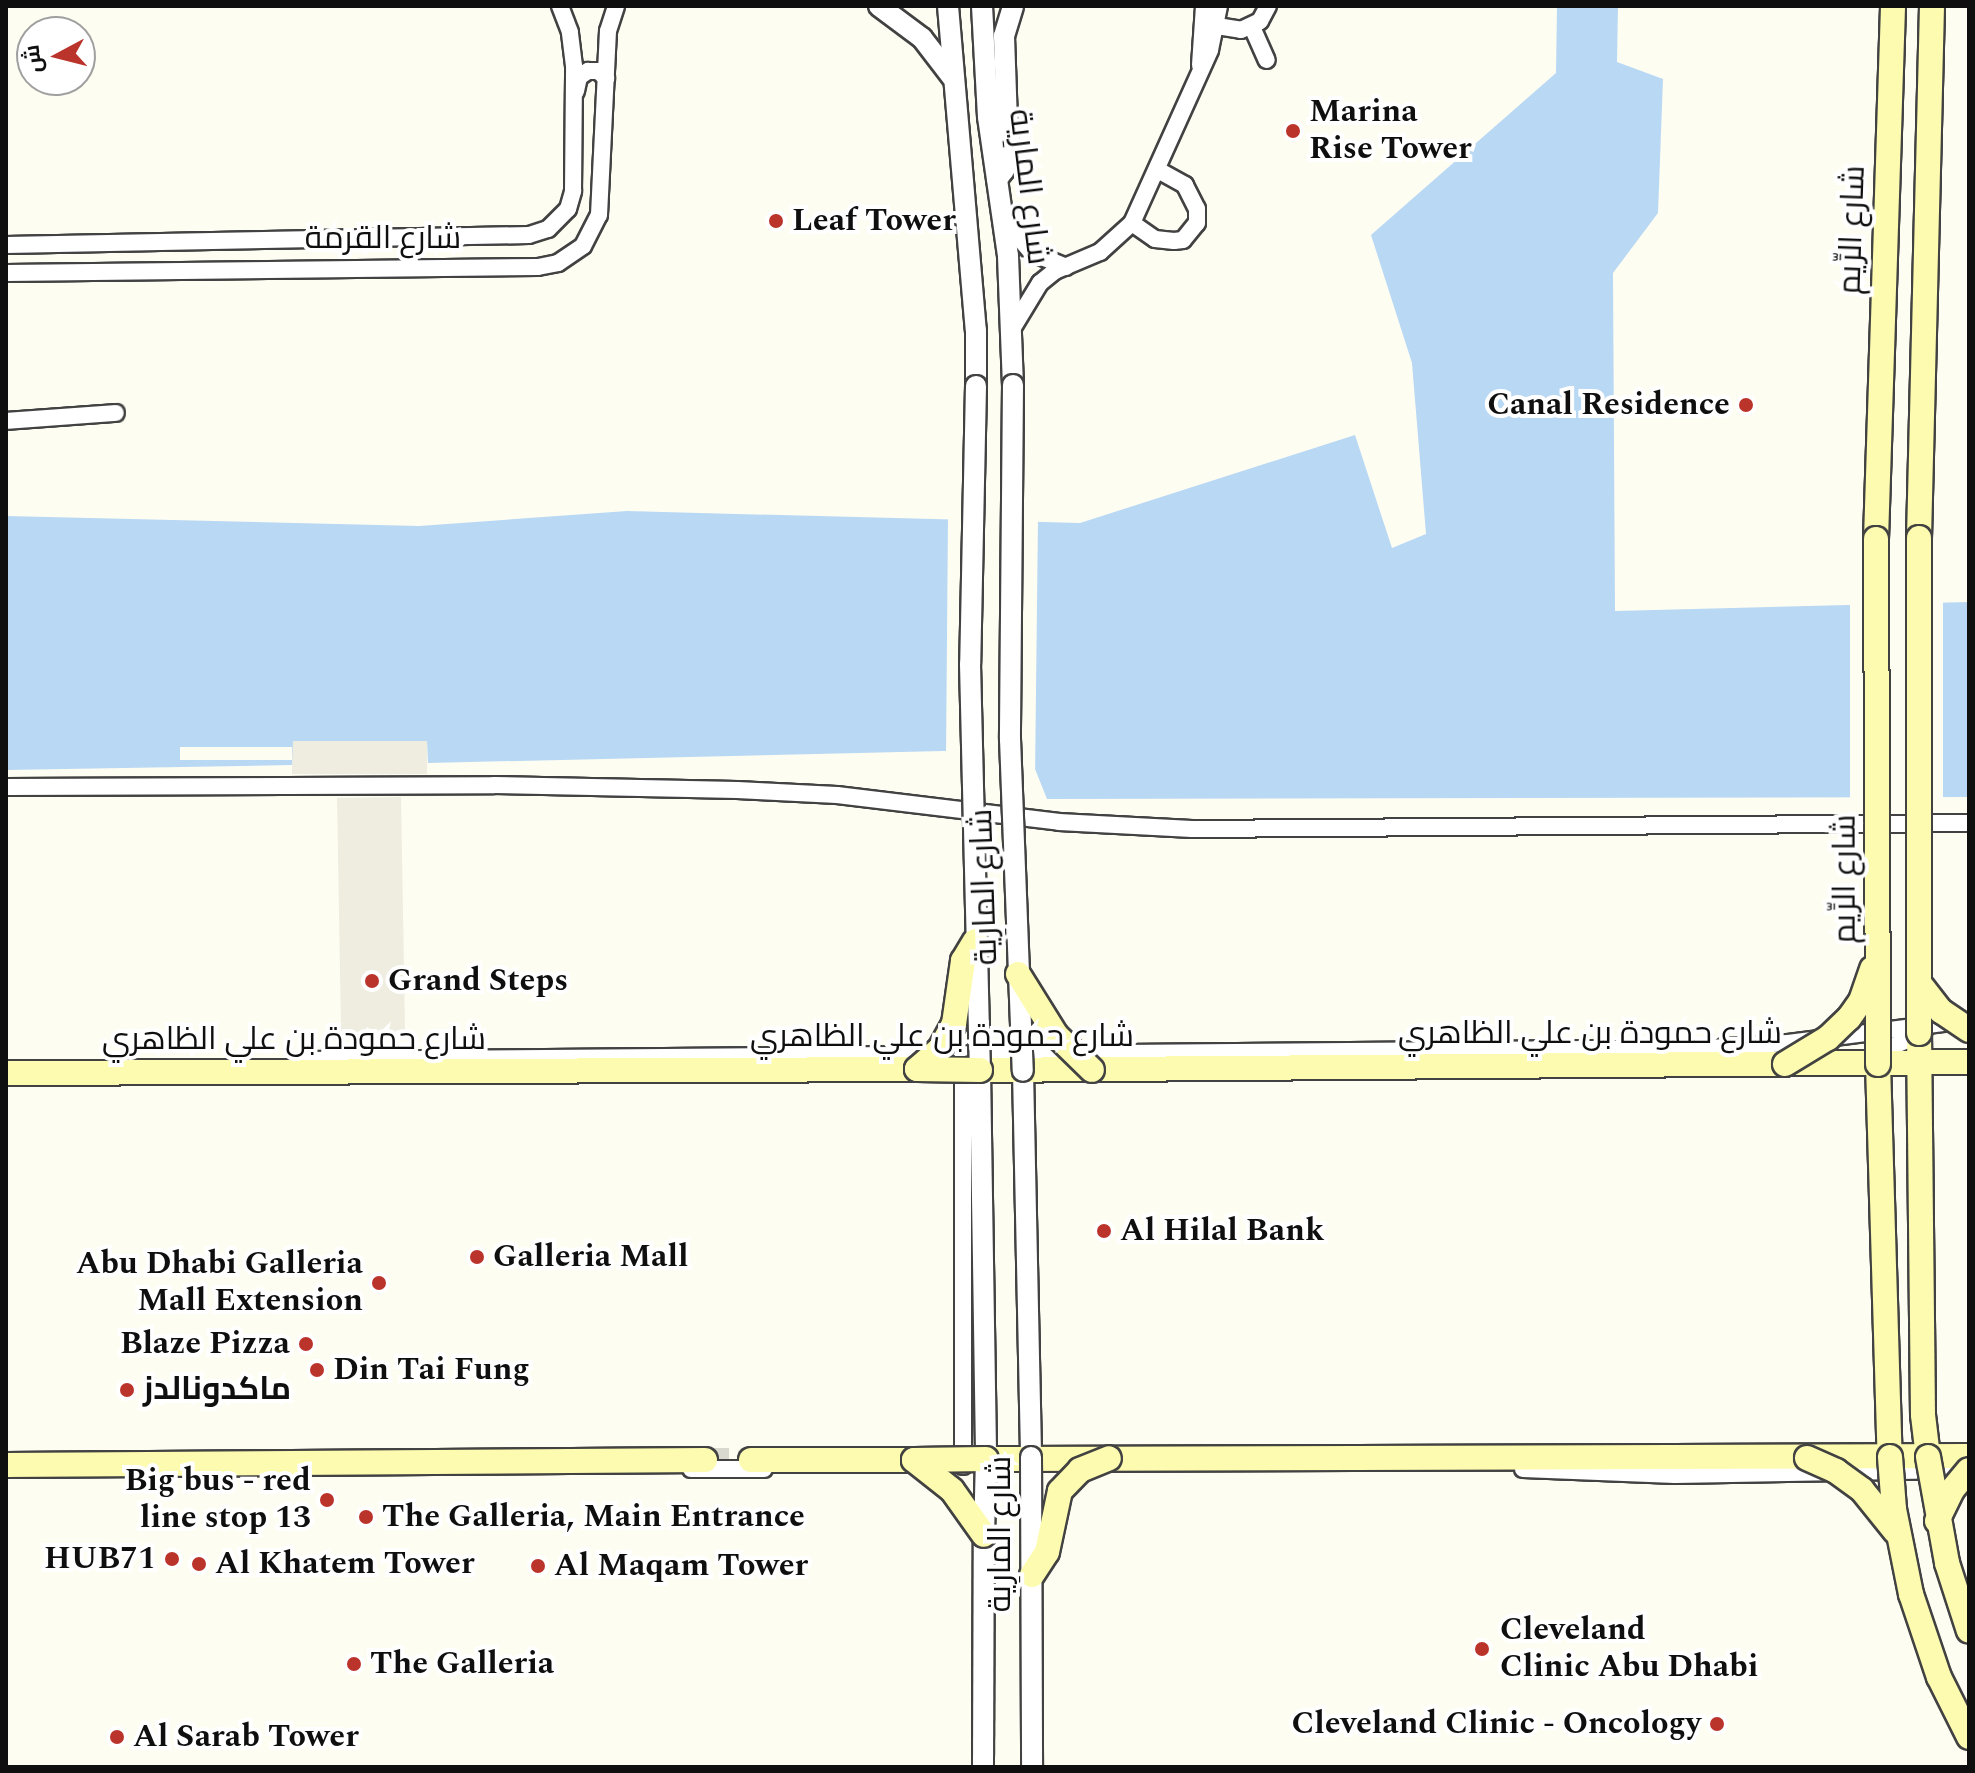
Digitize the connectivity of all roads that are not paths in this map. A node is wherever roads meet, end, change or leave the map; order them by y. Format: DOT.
graph roads {
  1 [pos="560,6"];
  2 [pos="616,6"];
  3 [pos="879,6"];
  4 [pos="948,6"];
  5 [pos="982,6"];
  6 [pos="1013,6"];
  7 [pos="1204,6"];
  8 [pos="1210,6"];
  9 [pos="1219,6"];
  10 [pos="1268,6"];
  11 [pos="1893,6"];
  12 [pos="1932,6"];
  13 [pos="1217,26"];
  14 [pos="1252,27"];
  15 [pos="1267,60"];
  16 [pos="1200,67"];
  17 [pos="952,77"];
  18 [pos="606,78"];
  19 [pos="575,96"];
  20 [pos="1158,170"];
  21 [pos="997,179"];
  22 [pos="1004,220"];
  23 [pos="1132,223"];
  24 [pos="6,245"];
  25 [pos="1066,267"];
  26 [pos="6,273"];
  27 [pos="1012,329"];
  28 [pos="116,413"];
  29 [pos="6,421"];
  30 [pos="6,787"];
  31 [pos="1969,823"];
  32 [pos="975,941"];
  33 [pos="1879,948"];
  34 [pos="1018,974"];
  35 [pos="1919,983"];
  36 [pos="1969,1020"];
  37 [pos="1969,1031"];
  38 [pos="1919,1033"];
  39 [pos="6,1061"];
  40 [pos="1918,1062"];
  41 [pos="1969,1062"];
  42 [pos="971,1063"];
  43 [pos="1785,1064"];
  44 [pos="1878,1064"];
  45 [pos="917,1069"];
  46 [pos="1092,1070"];
  47 [pos="1023,1071"];
  48 [pos="6,1073"];
  49 [pos="1969,1456"];
  50 [pos="1031,1457"];
  51 [pos="1890,1457"];
  52 [pos="1109,1458"];
  53 [pos="1807,1458"];
  54 [pos="986,1459"];
  55 [pos="705,1460"];
  56 [pos="751,1460"];
  57 [pos="914,1460"];
  58 [pos="1934,1463"];
  59 [pos="6,1467"];
  60 [pos="963,1469"];
  61 [pos="1969,1470"];
  62 [pos="1937,1521"];
  63 [pos="984,1535"];
  64 [pos="1898,1537"];
  65 [pos="1032,1575"];
  66 [pos="1969,1631"];
  67 [pos="1969,1737"];
  68 [pos="983,1767"];
  69 [pos="1032,1767"];
  1 -- 19 [label="street, شارع القرمة"];
  2 -- 18 [label="street, شارع القرمة"];
  3 -- 17 [label="street"];
  4 -- 17 [label="street, شارع المارِية"];
  5 -- 21 [label="street, شارع المارِية"];
  6 -- 21 [label="street"];
  7 -- 16 [label="street"];
  8 -- 13 [label="street"];
  9 -- 13 [label="street"];
  10 -- 14 [label="street"];
  11 -- 33 [label="main road, شارع الرِّيم, bridge"];
  12 -- 35 [label="main road, bridge"];
  13 -- 14 [label="street"];
  13 -- 16 [label="street"];
  14 -- 15 [label="street"];
  16 -- 20 [label="street"];
  17 -- 32 [label="street, شارع المارِية, bridge"];
  18 -- 19 [label="street"];
  18 -- 26 [label="street, شارع القرمة"];
  19 -- 24 [label="street, شارع القرمة"];
  20 -- 23 [label="street"];
  20 -- 23 [label="street"];
  21 -- 22 [label="street, شارع المارِية"];
  22 -- 25 [label="street"];
  22 -- 27 [label="street, شارع المارِية"];
  23 -- 25 [label="street"];
  25 -- 27 [label="street"];
  27 -- 34 [label="street, شارع المارِية, bridge"];
  28 -- 29 [label="street"];
  30 -- 31 [label="street"];
  32 -- 42 [label="street, شارع المارِية, bridge"];
  32 -- 45 [label="main road, bridge"];
  33 -- 43 [label="main road, bridge"];
  33 -- 44 [label="main road, شارع الرِّيم, bridge"];
  34 -- 46 [label="main road, bridge"];
  34 -- 47 [label="street, شارع المارِية, bridge"];
  35 -- 37 [label="main road, bridge"];
  35 -- 38 [label="main road, bridge"];
  36 -- 42 [label="street"];
  37 -- 38 [label="street"];
  38 -- 40 [label="main road"];
  38 -- 44 [label="street"];
  39 -- 42 [label="street"];
  40 -- 41 [label="main road, شارع حمودة بن علي الظاهري"];
  40 -- 44 [label="main road, شارع حمودة بن علي الظاهري"];
  40 -- 58 [label="main road"];
  42 -- 45 [label="main road, شارع حمودة بن علي الظاهري, bridge"];
  42 -- 47 [label="main road, شارع حمودة بن علي الظاهري"];
  42 -- 54 [label="street, شارع المارِية"];
  42 -- 60 [label="street"];
  43 -- 44 [label="main road, شارع حمودة بن علي الظاهري"];
  43 -- 46 [label="main road, شارع حمودة بن علي الظاهري"];
  44 -- 51 [label="main road, شارع الرِّيم"];
  45 -- 48 [label="main road, شارع حمودة بن علي الظاهري"];
  46 -- 47 [label="main road, شارع حمودة بن علي الظاهري"];
  47 -- 50 [label="street, شارع المارِية"];
  49 -- 58 [label="main road"];
  50 -- 52 [label="main road, bridge"];
  50 -- 54 [label="main road"];
  50 -- 65 [label="street, شارع المارِية, bridge"];
  51 -- 53 [label="main road, bridge"];
  51 -- 58 [label="main road"];
  51 -- 64 [label="main road, شارع الرِّيم, bridge"];
  52 -- 53 [label="main road"];
  52 -- 65 [label="main road, bridge"];
  53 -- 64 [label="main road, bridge"];
  54 -- 57 [label="main road, bridge"];
  54 -- 63 [label="street, شارع المارِية, bridge"];
  55 -- 59 [label="main road"];
  56 -- 57 [label="main road"];
  57 -- 63 [label="main road, bridge"];
  58 -- 60 [label="street"];
  58 -- 61 [label="street"];
  58 -- 62 [label="main road, bridge"];
  59 -- 60 [label="street"];
  61 -- 62 [label="main road, bridge"];
  62 -- 66 [label="main road, bridge"];
  63 -- 68 [label="street, شارع المارِية"];
  64 -- 67 [label="main road, شارع الرِّيم, bridge"];
  65 -- 69 [label="street, شارع المارِية, bridge"];
}
